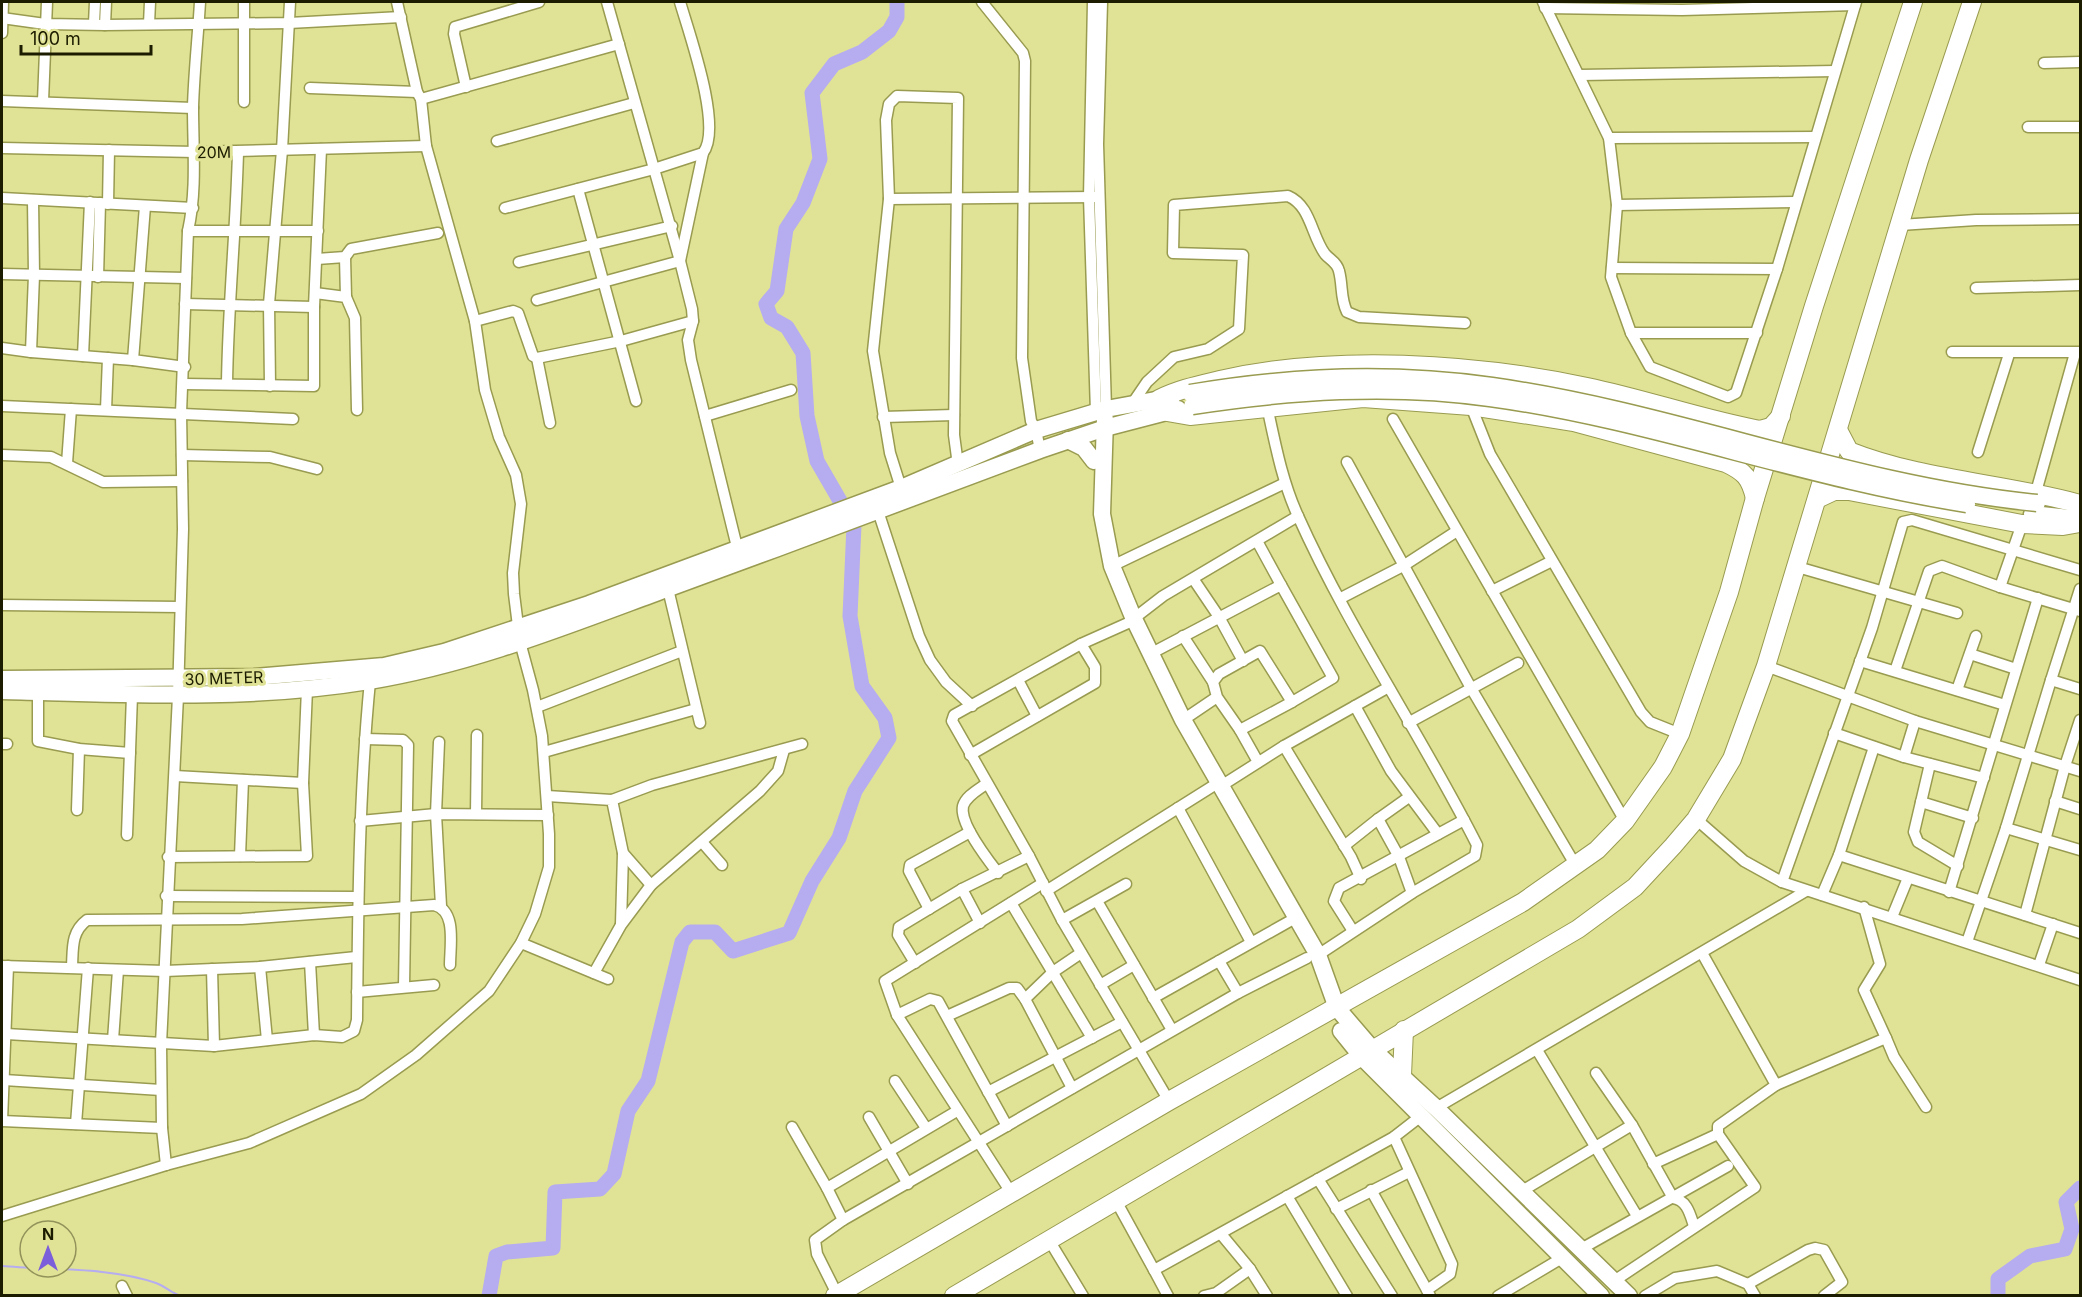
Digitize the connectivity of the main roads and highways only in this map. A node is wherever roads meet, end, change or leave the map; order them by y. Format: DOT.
graph roads {
  1 [pos="1913,2"];
  2 [pos="1972,2"];
  3 [pos="1163,406"];
  4 [pos="1101,410"];
  5 [pos="1781,416"];
  6 [pos="1100,429"];
  7 [pos="1838,430"];
  8 [pos="1068,440"];
  9 [pos="1094,461"];
  10 [pos="1755,498"];
  11 [pos="1817,499"];
  12 [pos="2080,505"];
  13 [pos="2032,508"];
  14 [pos="866,510"];
  15 [pos="840,517"];
  16 [pos="2080,521"];
  17 [pos="1131,620"];
  18 [pos="520,634"];
  19 [pos="2,679"];
  20 [pos="178,688"];
  21 [pos="2,691"];
  22 [pos="1217,786"];
  23 [pos="1312,956"];
  24 [pos="1332,1011"];
  25 [pos="1404,1030"];
  26 [pos="1367,1054"];
  27 [pos="1401,1075"];
  28 [pos="1594,1262"];
  29 [pos="1580,1275"];
  30 [pos="836,1295"];
  31 [pos="954,1296"];
  32 [pos="1601,1296"];
  33 [pos="1629,1296"];
  1 -- 5 [label="highway"];
  2 -- 7 [label="highway"];
  3 -- 4 [label="main road"];
  3 -- 5 [label="highway"];
  3 -- 6 [label="main road"];
  3 -- 10 [label="highway"];
  3 -- 13 [label="main road, bridge"];
  4 -- 6 [label="main road"];
  4 -- 14 [label="main road"];
  5 -- 10 [label="highway"];
  6 -- 8 [label="main road"];
  6 -- 9 [label="main road"];
  6 -- 17 [label="main road"];
  7 -- 11 [label="highway"];
  7 -- 13 [label="highway"];
  8 -- 9 [label="main road"];
  8 -- 14 [label="main road"];
  9 -- 17 [label="main road"];
  10 -- 24 [label="highway"];
  11 -- 13 [label="highway"];
  11 -- 25 [label="highway"];
  12 -- 13 [label="highway"];
  13 -- 16 [label="highway"];
  14 -- 15 [label="main road"];
  15 -- 18 [label="main road"];
  15 -- 18 [label="main road"];
  17 -- 22 [label="main road"];
  17 -- 22 [label="main road"];
  18 -- 20 [label="main road, 30 METER"];
  18 -- 20 [label="main road"];
  19 -- 20 [label="main road, 30 METER"];
  20 -- 21 [label="main road"];
  22 -- 23 [label="main road"];
  22 -- 23 [label="main road"];
  23 -- 24 [label="main road"];
  24 -- 26 [label="main road"];
  24 -- 30 [label="highway"];
  25 -- 26 [label="highway"];
  25 -- 27 [label="highway"];
  26 -- 27 [label="main road"];
  26 -- 29 [label="main road"];
  26 -- 31 [label="highway"];
  27 -- 28 [label="main road"];
  28 -- 29 [label="main road"];
  28 -- 33 [label="main road"];
  29 -- 32 [label="main road"];
}
